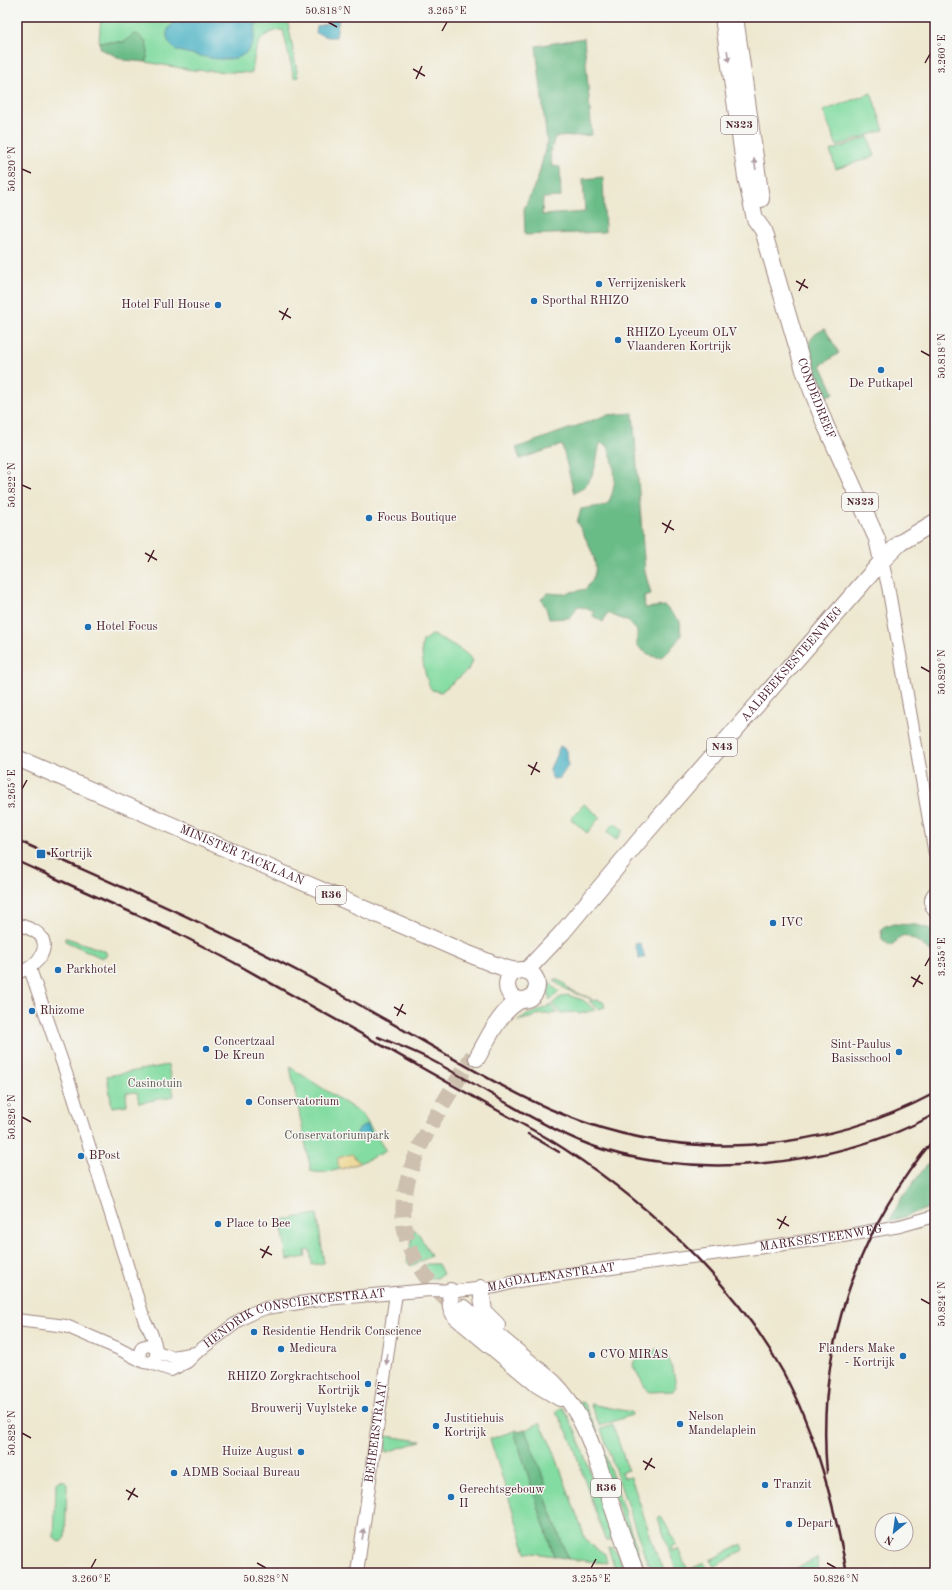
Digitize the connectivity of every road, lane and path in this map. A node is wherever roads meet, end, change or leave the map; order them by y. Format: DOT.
graph roads {
  1 [pos="723,17"];
  2 [pos="735,17"];
  3 [pos="762,230"];
  4 [pos="935,522"];
  5 [pos="882,561"];
  6 [pos="17,758"];
  7 [pos="935,854"];
  8 [pos="935,892"];
  9 [pos="935,912"];
  10 [pos="17,924"];
  11 [pos="466,953"];
  12 [pos="30,969"];
  13 [pos="17,972"];
  14 [pos="527,974"];
  15 [pos="512,992"];
  16 [pos="475,1057"];
  17 [pos="935,1216"];
  18 [pos="706,1256"];
  19 [pos="480,1288"];
  20 [pos="450,1291"];
  21 [pos="396,1293"];
  22 [pos="463,1310"];
  23 [pos="17,1320"];
  24 [pos="145,1322"];
  25 [pos="156,1350"];
  26 [pos="196,1353"];
  27 [pos="144,1355"];
  28 [pos="566,1400"];
  29 [pos="357,1573"];
  30 [pos="627,1573"];
  31 [pos="636,1573"];
  1 -- 3 [label="main road, CONDÉDREEF / N323, one-way"];
  3 -- 2 [label="main road, CONDÉDREEF / N323, one-way"];
  3 -- 5 [label="main road, CONDÉDREEF / N323"];
  4 -- 5 [label="main road, N43"];
  5 -- 7 [label="street"];
  5 -- 14 [label="main road, AALBEEKSESTEENWEG / N43"];
  6 -- 11 [label="main road, MINISTER TACKLAAN / R36"];
  8 -- 9 [label="street"];
  10 -- 12 [label="street"];
  11 -- 14 [label="main road, MINISTER TACKLAAN / R36"];
  11 -- 15 [label="main road, MINISTER TACKLAAN / R36"];
  12 -- 13 [label="street"];
  12 -- 24 [label="street"];
  14 -- 15 [label="main road"];
  14 -- 15 [label="main road, AALBEEKSESTEENWEG"];
  15 -- 16 [label="main road"];
  17 -- 18 [label="street, MARKSESTEENWEG"];
  18 -- 19 [label="street, MAGDALENASTRAAT"];
  19 -- 20 [label="street, MAGDALENASTRAAT"];
  19 -- 28 [label="main road"];
  20 -- 21 [label="street, MAGDALENASTRAAT"];
  20 -- 28 [label="main road"];
  21 -- 26 [label="street, HENDRIK CONSCIENCESTRAAT"];
  21 -- 29 [label="street, BEHEERSTRAAT"];
  22 -- 28 [label="main road, R36"];
  23 -- 27 [label="street"];
  24 -- 25 [label="street"];
  24 -- 27 [label="street"];
  25 -- 26 [label="street, HENDRIK CONSCIENCESTRAAT"];
  25 -- 27 [label="street"];
  26 -- 27 [label="street, HENDRIK CONSCIENCESTRAAT"];
  28 -- 30 [label="main road, R36"];
  28 -- 31 [label="main road, R36"];
}
